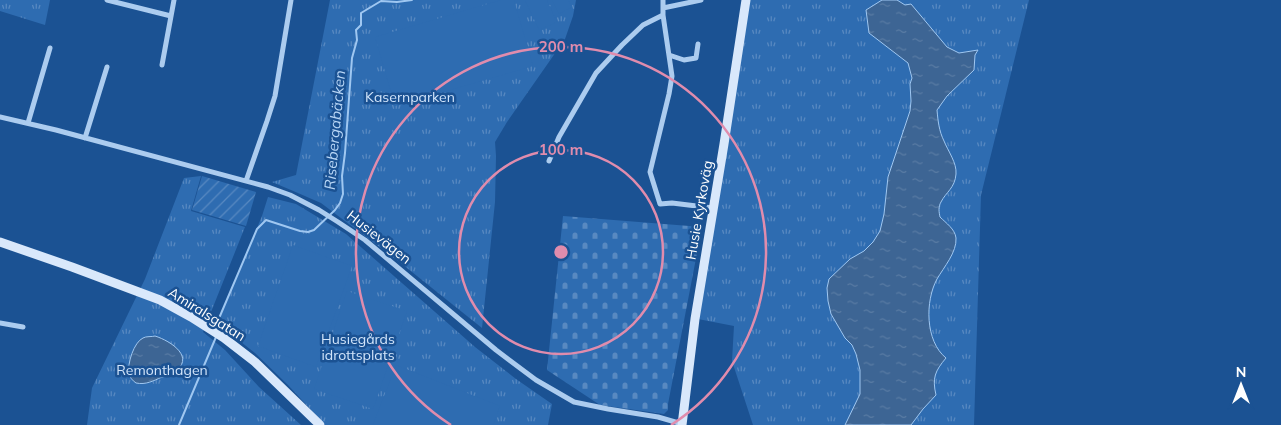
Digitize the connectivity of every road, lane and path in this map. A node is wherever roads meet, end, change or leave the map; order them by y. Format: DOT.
graph roads {
  1 [pos="107,0"];
  2 [pos="174,0"];
  3 [pos="292,0"];
  4 [pos="663,0"];
  5 [pos="700,0"];
  6 [pos="746,0"];
  7 [pos="663,8"];
  8 [pos="664,15"];
  9 [pos="171,16"];
  10 [pos="698,44"];
  11 [pos="50,48"];
  12 [pos="669,55"];
  13 [pos="162,64"];
  14 [pos="107,67"];
  15 [pos="0,117"];
  16 [pos="28,123"];
  17 [pos="85,138"];
  18 [pos="550,161"];
  19 [pos="246,181"];
  20 [pos="713,208"];
  21 [pos="0,242"];
  22 [pos="0,323"];
  23 [pos="23,327"];
  24 [pos="320,425"];
  25 [pos="682,425"];
  1 -- 9 [label="street"];
  2 -- 9 [label="street"];
  3 -- 19 [label="street"];
  4 -- 7 [label="street"];
  5 -- 7 [label="street"];
  6 -- 20 [label="street, Husie Kyrkoväg"];
  7 -- 8 [label="street"];
  8 -- 12 [label="street"];
  8 -- 18 [label="street"];
  9 -- 13 [label="street"];
  10 -- 12 [label="street"];
  11 -- 16 [label="street"];
  12 -- 20 [label="street"];
  14 -- 17 [label="street"];
  15 -- 16 [label="street, Husievägen"];
  16 -- 17 [label="street, Husievägen"];
  17 -- 19 [label="street, Husievägen"];
  19 -- 25 [label="street, Husievägen"];
  20 -- 25 [label="street, Husie Kyrkoväg"];
  21 -- 24 [label="street, Amiralsgatan"];
  22 -- 23 [label="street"];
}
